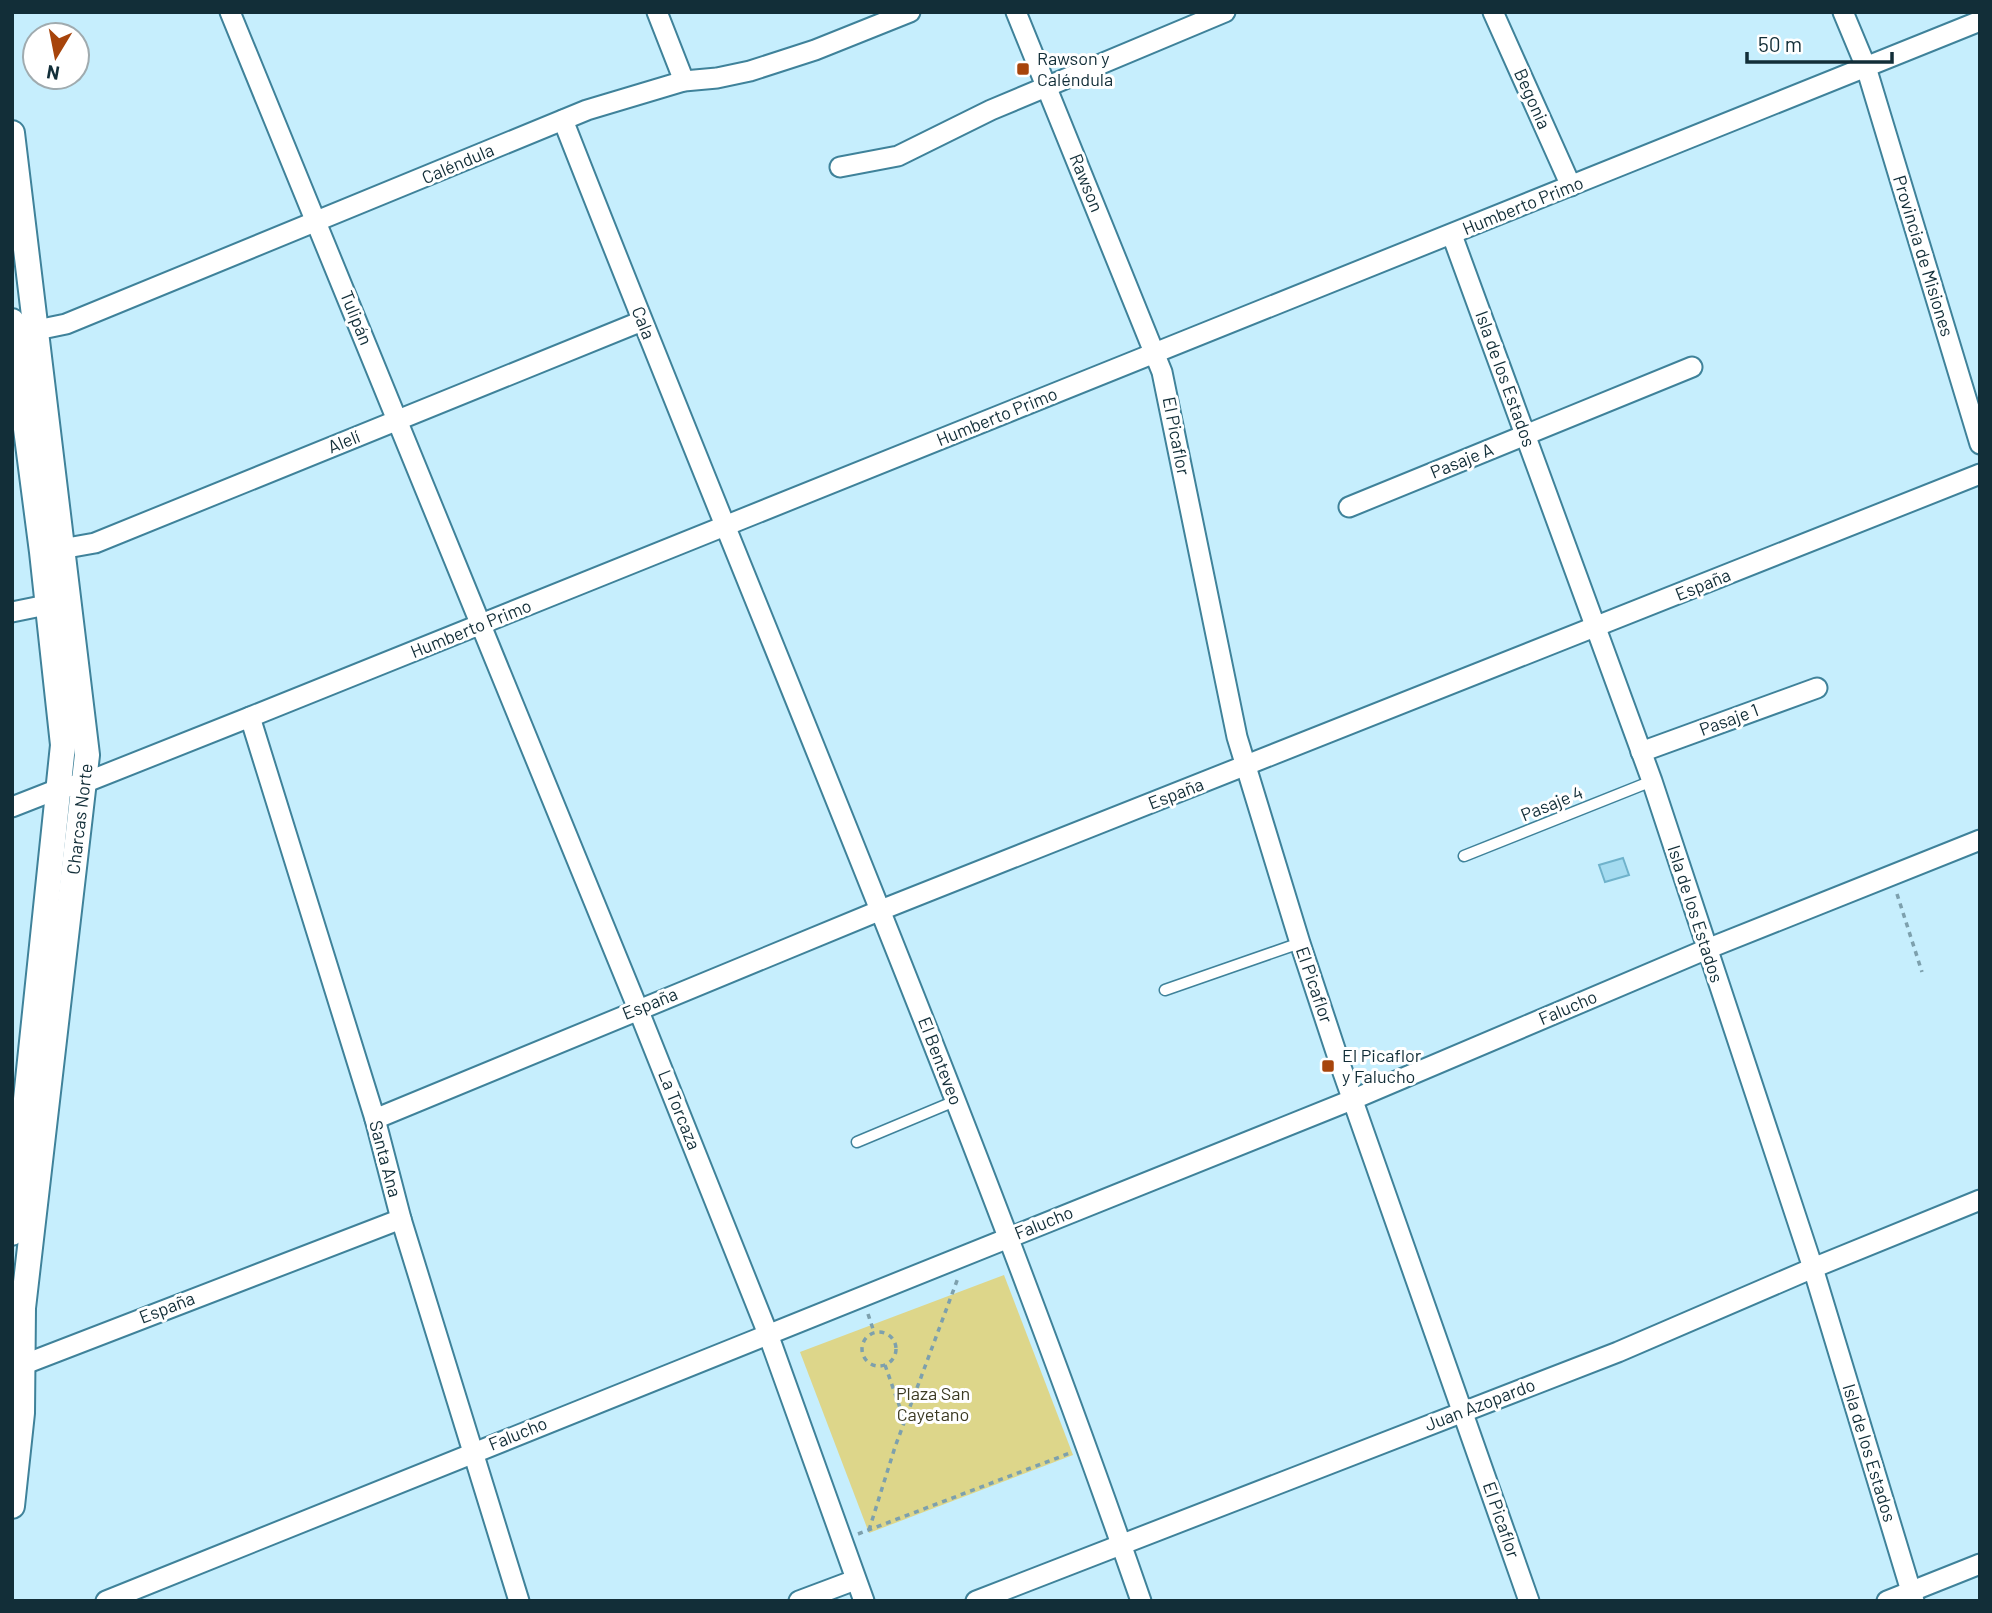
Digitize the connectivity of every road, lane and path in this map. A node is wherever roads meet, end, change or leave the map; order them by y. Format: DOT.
graph roads {
  1 [pos="230,12"];
  2 [pos="657,12"];
  3 [pos="910,12"];
  4 [pos="1016,12"];
  5 [pos="1225,12"];
  6 [pos="1493,12"];
  7 [pos="1843,12"];
  8 [pos="1980,22"];
  9 [pos="1866,67"];
  10 [pos="684,81"];
  11 [pos="1047,87"];
  12 [pos="563,120"];
  13 [pos="13,148"];
  14 [pos="840,167"];
  15 [pos="1571,186"];
  16 [pos="317,223"];
  17 [pos="1452,235"];
  18 [pos="12,321"];
  19 [pos="642,321"];
  20 [pos="25,328"];
  21 [pos="1156,353"];
  22 [pos="1692,367"];
  23 [pos="25,380"];
  24 [pos="397,420"];
  25 [pos="1526,435"];
  26 [pos="1980,444"];
  27 [pos="1980,474"];
  28 [pos="1349,506"];
  29 [pos="727,526"];
  30 [pos="53,550"];
  31 [pos="59,603"];
  32 [pos="12,612"];
  33 [pos="480,625"];
  34 [pos="1597,627"];
  35 [pos="1817,688"];
  36 [pos="250,717"];
  37 [pos="1641,752"];
  38 [pos="1245,767"];
  39 [pos="1652,781"];
  40 [pos="84,783"];
  41 [pos="58,789"];
  42 [pos="12,807"];
  43 [pos="1980,840"];
  44 [pos="1464,856"];
  45 [pos="1891,876"];
  46 [pos="881,910"];
  47 [pos="1300,943"];
  48 [pos="1707,949"];
  49 [pos="1922,972"];
  50 [pos="1165,989"];
  51 [pos="638,1009"];
  52 [pos="1354,1099"];
  53 [pos="955,1101"];
  54 [pos="375,1119"];
  55 [pos="26,1129"];
  56 [pos="857,1142"];
  57 [pos="1980,1200"];
  58 [pos="401,1219"];
  59 [pos="12,1233"];
  60 [pos="1008,1237"];
  61 [pos="967,1254"];
  62 [pos="1812,1268"];
  63 [pos="768,1334"];
  64 [pos="885,1365"];
  65 [pos="17,1367"];
  66 [pos="1463,1412"];
  67 [pos="905,1422"];
  68 [pos="1085,1447"];
  69 [pos="474,1452"];
  70 [pos="12,1506"];
  71 [pos="869,1530"];
  72 [pos="841,1540"];
  73 [pos="1121,1545"];
  74 [pos="1980,1564"];
  75 [pos="855,1580"];
  76 [pos="1912,1596"];
  77 [pos="106,1601"];
  78 [pos="519,1601"];
  79 [pos="799,1601"];
  80 [pos="864,1601"];
  81 [pos="976,1601"];
  82 [pos="1141,1601"];
  83 [pos="1529,1601"];
  84 [pos="1887,1601"];
  1 -- 16 [label="street, Tulipán"];
  2 -- 10 [label="street"];
  3 -- 10 [label="street, Caléndula"];
  4 -- 11 [label="street, Rawson"];
  5 -- 11 [label="street"];
  6 -- 15 [label="street, Begonia"];
  7 -- 9 [label="street, Provincia de Misiones"];
  8 -- 9 [label="street, Humberto Primo"];
  9 -- 15 [label="street, Humberto Primo"];
  9 -- 26 [label="street, Provincia de Misiones"];
  10 -- 12 [label="street, Caléndula"];
  11 -- 14 [label="street"];
  11 -- 21 [label="street, Rawson"];
  12 -- 16 [label="street, Caléndula"];
  12 -- 19 [label="street, Cala"];
  13 -- 20 [label="street, Charcas Norte"];
  15 -- 17 [label="street, Humberto Primo"];
  16 -- 20 [label="street, Caléndula"];
  16 -- 24 [label="street, Tulipán"];
  17 -- 21 [label="street, Humberto Primo"];
  17 -- 25 [label="street, Isla de los Estados"];
  18 -- 20 [label="street, Charcas Norte"];
  19 -- 24 [label="street, Alelí"];
  19 -- 29 [label="street, Cala"];
  20 -- 23 [label="street, Charcas Norte"];
  21 -- 29 [label="street, Humberto Primo"];
  21 -- 38 [label="street, El Picaflor"];
  22 -- 25 [label="street, Pasaje A"];
  23 -- 30 [label="street, Charcas Norte"];
  24 -- 30 [label="street, Alelí"];
  24 -- 33 [label="street, Tulipán"];
  25 -- 28 [label="street, Pasaje A"];
  25 -- 34 [label="street, Isla de los Estados"];
  27 -- 34 [label="street, España"];
  29 -- 33 [label="street, Humberto Primo"];
  29 -- 46 [label="street, El Benteveo"];
  30 -- 31 [label="street, Charcas Norte"];
  31 -- 32 [label="street"];
  31 -- 40 [label="street, Charcas Norte"];
  31 -- 41 [label="street, Charcas Norte"];
  33 -- 36 [label="street, Humberto Primo"];
  33 -- 51 [label="street, La Torcaza"];
  34 -- 37 [label="street, Isla de los Estados"];
  34 -- 38 [label="street, España"];
  35 -- 37 [label="street, Pasaje 1"];
  36 -- 40 [label="street, Humberto Primo"];
  36 -- 54 [label="street, Santa Ana"];
  37 -- 39 [label="street, Isla de los Estados"];
  38 -- 46 [label="street, España"];
  38 -- 47 [label="street, El Picaflor"];
  39 -- 44 [label="lane, Pasaje 4"];
  39 -- 48 [label="street, Isla de los Estados"];
  40 -- 41 [label="street, Humberto Primo"];
  40 -- 55 [label="street, Charcas Norte"];
  41 -- 42 [label="street, Humberto Primo"];
  41 -- 55 [label="street, Charcas Norte"];
  43 -- 45 [label="street, Falucho"];
  45 -- 48 [label="street, Falucho"];
  45 -- 49 [label="path"];
  46 -- 51 [label="street, España"];
  46 -- 53 [label="street, El Benteveo"];
  47 -- 50 [label="lane"];
  47 -- 52 [label="street, El Picaflor"];
  48 -- 52 [label="street, Falucho"];
  48 -- 62 [label="street, Isla de los Estados"];
  51 -- 54 [label="street, España"];
  51 -- 63 [label="street, La Torcaza"];
  52 -- 60 [label="street, Falucho"];
  52 -- 66 [label="street, El Picaflor"];
  53 -- 56 [label="lane"];
  53 -- 60 [label="street, El Benteveo"];
  54 -- 58 [label="street, Santa Ana"];
  55 -- 59 [label="street, Charcas Norte"];
  55 -- 65 [label="street, Charcas Norte"];
  57 -- 62 [label="street, Juan Azopardo"];
  58 -- 65 [label="street, España"];
  58 -- 69 [label="street, Santa Ana"];
  60 -- 61 [label="street, Falucho"];
  60 -- 68 [label="street, El Benteveo"];
  61 -- 63 [label="street, Falucho"];
  61 -- 67 [label="path"];
  62 -- 66 [label="street, Juan Azopardo"];
  62 -- 76 [label="street, Isla de los Estados"];
  63 -- 69 [label="street, Falucho"];
  63 -- 72 [label="street, La Torcaza"];
  64 -- 64 [label="path"];
  64 -- 67 [label="path"];
  65 -- 70 [label="street, Charcas Norte"];
  66 -- 73 [label="street, Juan Azopardo"];
  66 -- 83 [label="street, El Picaflor"];
  67 -- 71 [label="path"];
  68 -- 71 [label="path"];
  68 -- 73 [label="street, El Benteveo"];
  69 -- 77 [label="street, Falucho"];
  69 -- 78 [label="street, Santa Ana"];
  71 -- 72 [label="path"];
  72 -- 75 [label="street, La Torcaza"];
  73 -- 81 [label="street, Juan Azopardo"];
  73 -- 82 [label="street, El Benteveo"];
  74 -- 76 [label="street"];
  75 -- 79 [label="street"];
  75 -- 80 [label="street, La Torcaza"];
  76 -- 84 [label="street"];
}
